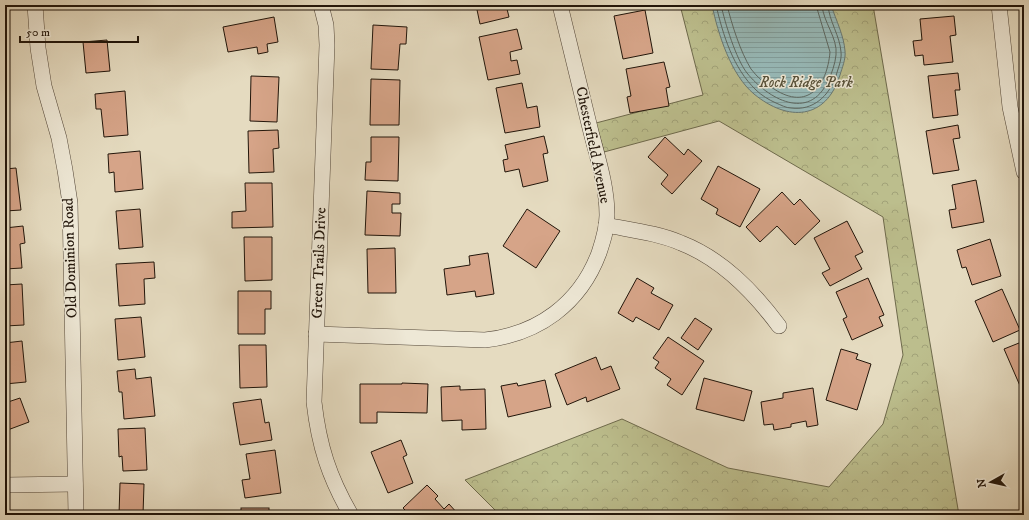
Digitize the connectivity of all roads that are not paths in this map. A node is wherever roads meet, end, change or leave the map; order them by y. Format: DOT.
graph roads {
  1 [pos="35,5"];
  2 [pos="321,5"];
  3 [pos="560,5"];
  4 [pos="999,5"];
  5 [pos="1024,172"];
  6 [pos="606,225"];
  7 [pos="779,326"];
  8 [pos="316,334"];
  9 [pos="75,484"];
  10 [pos="5,485"];
  11 [pos="76,515"];
  12 [pos="351,515"];
  1 -- 9 [label="street, Old Dominion Road"];
  2 -- 8 [label="street, Green Trails Drive"];
  3 -- 6 [label="street, Chesterfield Avenue"];
  4 -- 5 [label="street"];
  6 -- 7 [label="street"];
  6 -- 8 [label="street, Chesterfield Avenue"];
  8 -- 12 [label="street, Green Trails Drive"];
  9 -- 10 [label="street"];
  9 -- 11 [label="street, Old Dominion Road"];
}
